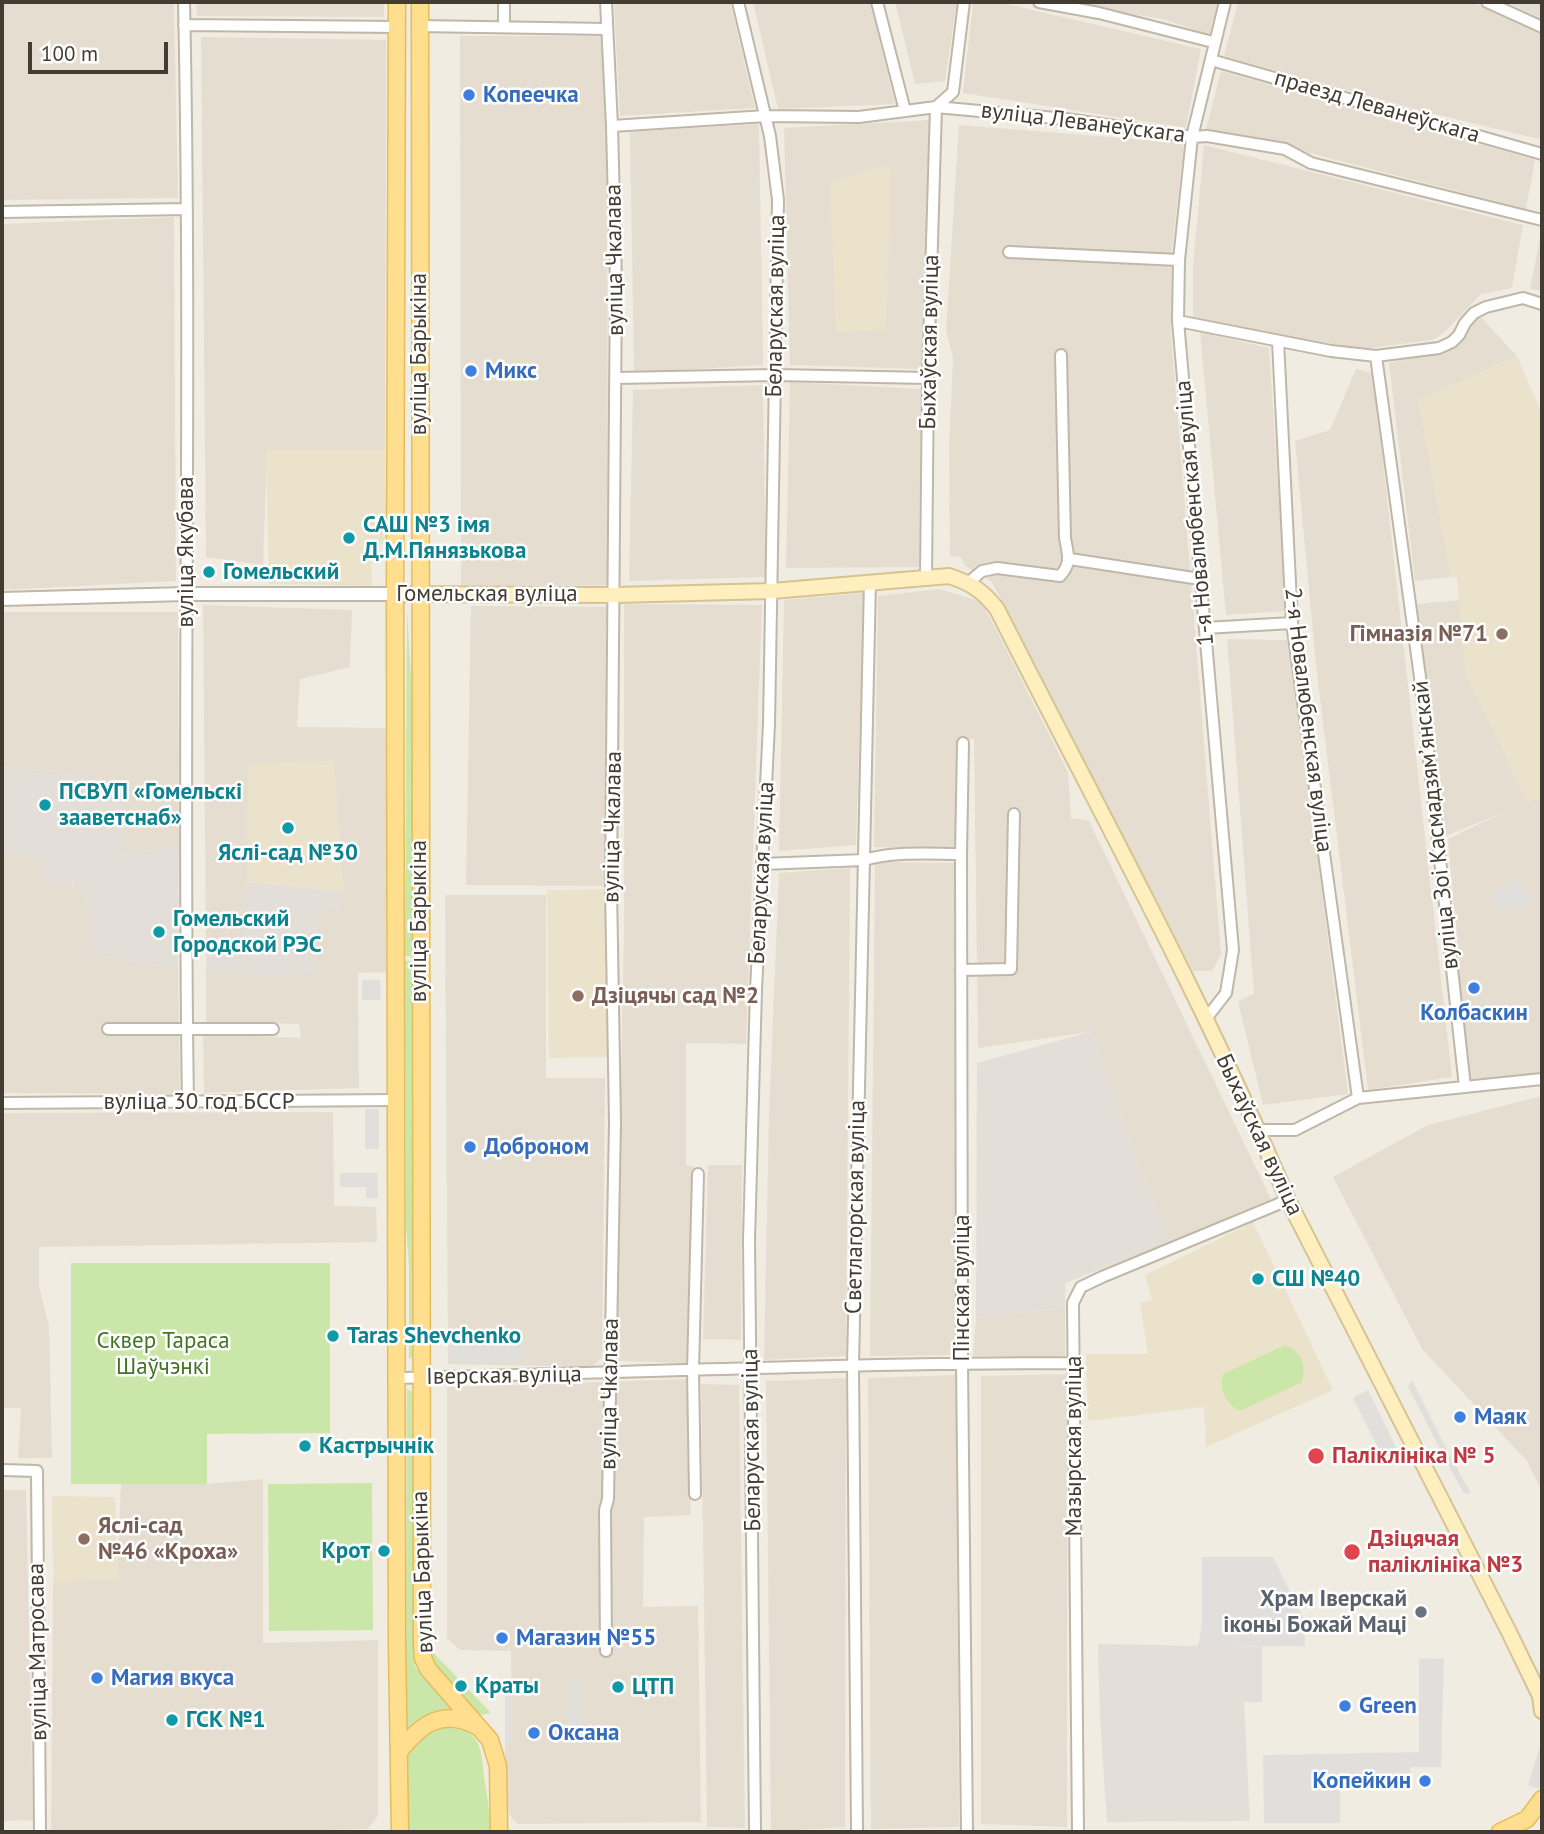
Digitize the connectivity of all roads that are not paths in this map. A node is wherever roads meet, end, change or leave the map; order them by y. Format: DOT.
graph roads {
  1 [pos="184,2"];
  2 [pos="397,2"];
  3 [pos="419,2"];
  4 [pos="505,2"];
  5 [pos="606,2"];
  6 [pos="738,2"];
  7 [pos="877,2"];
  8 [pos="964,2"];
  9 [pos="1039,2"];
  10 [pos="1224,2"];
  11 [pos="1487,2"];
  12 [pos="184,25"];
  13 [pos="419,26"];
  14 [pos="397,27"];
  15 [pos="504,27"];
  16 [pos="1542,27"];
  17 [pos="607,29"];
  18 [pos="1213,42"];
  19 [pos="1211,60"];
  20 [pos="936,107"];
  21 [pos="905,111"];
  22 [pos="766,116"];
  23 [pos="612,126"];
  24 [pos="1192,137"];
  25 [pos="1542,154"];
  26 [pos="187,209"];
  27 [pos="2,212"];
  28 [pos="1542,220"];
  29 [pos="1009,252"];
  30 [pos="1179,260"];
  31 [pos="1542,304"];
  32 [pos="1178,321"];
  33 [pos="1278,341"];
  34 [pos="1061,355"];
  35 [pos="1376,356"];
  36 [pos="775,375"];
  37 [pos="928,378"];
  38 [pos="616,379"];
  39 [pos="1070,559"];
  40 [pos="926,577"];
  41 [pos="1200,579"];
  42 [pos="870,581"];
  43 [pos="970,582"];
  44 [pos="772,591"];
  45 [pos="186,594"];
  46 [pos="395,594"];
  47 [pos="419,594"];
  48 [pos="615,595"];
  49 [pos="2,599"];
  50 [pos="1292,623"];
  51 [pos="1205,628"];
  52 [pos="963,743"];
  53 [pos="1014,814"];
  54 [pos="961,855"];
  55 [pos="864,860"];
  56 [pos="762,864"];
  57 [pos="961,970"];
  58 [pos="1205,1020"];
  59 [pos="108,1029"];
  60 [pos="273,1029"];
  61 [pos="187,1030"];
  62 [pos="1542,1079"];
  63 [pos="1465,1087"];
  64 [pos="1358,1098"];
  65 [pos="396,1100"];
  66 [pos="188,1102"];
  67 [pos="2,1103"];
  68 [pos="1259,1130"];
  69 [pos="698,1174"];
  70 [pos="1288,1200"];
  71 [pos="962,1363"];
  72 [pos="1073,1363"];
  73 [pos="853,1364"];
  74 [pos="751,1369"];
  75 [pos="693,1370"];
  76 [pos="609,1371"];
  77 [pos="421,1377"];
  78 [pos="396,1378"];
  79 [pos="2,1469"];
  80 [pos="695,1494"];
  81 [pos="606,1651"];
  82 [pos="1541,1697"];
  83 [pos="1542,1711"];
  84 [pos="482,1729"];
  85 [pos="399,1752"];
  86 [pos="1542,1799"];
  87 [pos="400,1809"];
  88 [pos="499,1814"];
  89 [pos="40,1832"];
  90 [pos="390,1832"];
  91 [pos="400,1832"];
  92 [pos="499,1832"];
  93 [pos="514,1832"];
  94 [pos="755,1832"];
  95 [pos="857,1832"];
  96 [pos="967,1832"];
  97 [pos="1078,1832"];
  98 [pos="1500,1832"];
  1 -- 12 [label="street, вуліца Якубава"];
  2 -- 14 [label="main road, вуліца Барыкіна"];
  3 -- 13 [label="main road, вуліца Барыкіна"];
  4 -- 15 [label="street"];
  5 -- 17 [label="street, вуліца Чкалава"];
  6 -- 22 [label="street, Беларуская вуліца"];
  7 -- 21 [label="street"];
  8 -- 20 [label="street"];
  9 -- 18 [label="street"];
  10 -- 18 [label="street, 1-я Новалюбенская вуліца"];
  11 -- 16 [label="street"];
  12 -- 14 [label="street"];
  12 -- 26 [label="street, вуліца Якубава"];
  13 -- 15 [label="street"];
  13 -- 47 [label="main road, вуліца Барыкіна"];
  14 -- 46 [label="main road, вуліца Барыкіна"];
  15 -- 17 [label="street"];
  17 -- 23 [label="street, вуліца Чкалава"];
  18 -- 19 [label="street, 1-я Новалюбенская вуліца"];
  19 -- 24 [label="street, 1-я Новалюбенская вуліца"];
  19 -- 25 [label="street, праезд Леванеўскага"];
  20 -- 21 [label="street, вуліца Леванеўскага"];
  20 -- 24 [label="street, вуліца Леванеўскага"];
  20 -- 37 [label="street, Быхаўская вуліца"];
  21 -- 22 [label="street, вуліца Леванеўскага"];
  22 -- 23 [label="street, вуліца Леванеўскага"];
  22 -- 36 [label="street, Беларуская вуліца"];
  23 -- 38 [label="street, вуліца Чкалава"];
  24 -- 28 [label="street, вуліца Леванеўскага"];
  24 -- 30 [label="street, 1-я Новалюбенская вуліца"];
  26 -- 27 [label="street"];
  26 -- 45 [label="street, вуліца Якубава"];
  29 -- 30 [label="street"];
  30 -- 32 [label="street, 1-я Новалюбенская вуліца"];
  31 -- 35 [label="street"];
  32 -- 33 [label="street"];
  32 -- 41 [label="street, 1-я Новалюбенская вуліца"];
  33 -- 35 [label="street"];
  33 -- 50 [label="street, 2-я Новалюбенская вуліца"];
  34 -- 39 [label="street"];
  35 -- 63 [label="street, вуліца Зоі Касмадзямʼянскай"];
  36 -- 37 [label="street"];
  36 -- 38 [label="street"];
  36 -- 44 [label="street, Беларуская вуліца"];
  37 -- 40 [label="street, Быхаўская вуліца"];
  38 -- 48 [label="street, вуліца Чкалава"];
  39 -- 41 [label="street"];
  39 -- 43 [label="street"];
  40 -- 42 [label="main road, Гомельская вуліца"];
  40 -- 43 [label="main road, Гомельская вуліца"];
  41 -- 51 [label="street, 1-я Новалюбенская вуліца"];
  42 -- 44 [label="main road, Гомельская вуліца"];
  42 -- 55 [label="street, Светлагорская вуліца"];
  43 -- 58 [label="main road, Быхаўская вуліца"];
  44 -- 48 [label="main road, Гомельская вуліца"];
  44 -- 56 [label="street, Беларуская вуліца"];
  45 -- 46 [label="street, Гомельская вуліца"];
  45 -- 49 [label="street, Гомельская вуліца"];
  45 -- 61 [label="street, вуліца Якубава"];
  46 -- 47 [label="main road, Гомельская вуліца"];
  46 -- 65 [label="main road, вуліца Барыкіна"];
  47 -- 48 [label="main road, Гомельская вуліца"];
  47 -- 77 [label="main road, вуліца Барыкіна"];
  48 -- 76 [label="street, вуліца Чкалава"];
  50 -- 51 [label="street"];
  50 -- 64 [label="street, 2-я Новалюбенская вуліца"];
  51 -- 58 [label="street, 1-я Новалюбенская вуліца"];
  52 -- 54 [label="street, Пінская вуліца"];
  53 -- 57 [label="street"];
  54 -- 55 [label="street"];
  54 -- 57 [label="street, Пінская вуліца"];
  55 -- 56 [label="street"];
  55 -- 73 [label="street, Светлагорская вуліца"];
  56 -- 74 [label="street, Беларуская вуліца"];
  57 -- 71 [label="street, Пінская вуліца"];
  58 -- 68 [label="main road, Быхаўская вуліца"];
  59 -- 61 [label="street"];
  60 -- 61 [label="street"];
  61 -- 66 [label="street, вуліца Якубава"];
  62 -- 63 [label="street"];
  63 -- 64 [label="street"];
  64 -- 68 [label="street"];
  65 -- 66 [label="street, вуліца 30 год БССР"];
  65 -- 78 [label="main road, вуліца Барыкіна"];
  66 -- 67 [label="street, вуліца 30 год БССР"];
  68 -- 70 [label="main road, Быхаўская вуліца"];
  69 -- 75 [label="street"];
  70 -- 72 [label="street, Мазырская вуліца"];
  70 -- 82 [label="main road, Быхаўская вуліца"];
  71 -- 72 [label="street, Іверская вуліца"];
  71 -- 73 [label="street, Іверская вуліца"];
  71 -- 96 [label="street, Пінская вуліца"];
  72 -- 97 [label="street, Мазырская вуліца"];
  73 -- 74 [label="street, Іверская вуліца"];
  73 -- 95 [label="street, Светлагорская вуліца"];
  74 -- 75 [label="street, Іверская вуліца"];
  74 -- 94 [label="street, Беларуская вуліца"];
  75 -- 76 [label="street, Іверская вуліца"];
  75 -- 80 [label="street"];
  76 -- 77 [label="street, Іверская вуліца"];
  76 -- 81 [label="street, вуліца Чкалава"];
  77 -- 78 [label="street, Іверская вуліца"];
  77 -- 84 [label="main road, вуліца Барыкіна"];
  78 -- 85 [label="main road, вуліца Барыкіна"];
  79 -- 89 [label="street, вуліца Матросава"];
  82 -- 83 [label="main road, Быхаўская вуліца"];
  84 -- 85 [label="main road"];
  84 -- 88 [label="main road, вуліца Барыкіна"];
  85 -- 87 [label="main road, вуліца Барыкіна"];
  86 -- 98 [label="main road"];
  87 -- 90 [label="main road"];
  87 -- 91 [label="main road, вуліца Барыкіна"];
  88 -- 92 [label="main road, вуліца Барыкіна"];
  88 -- 93 [label="main road"];
}
